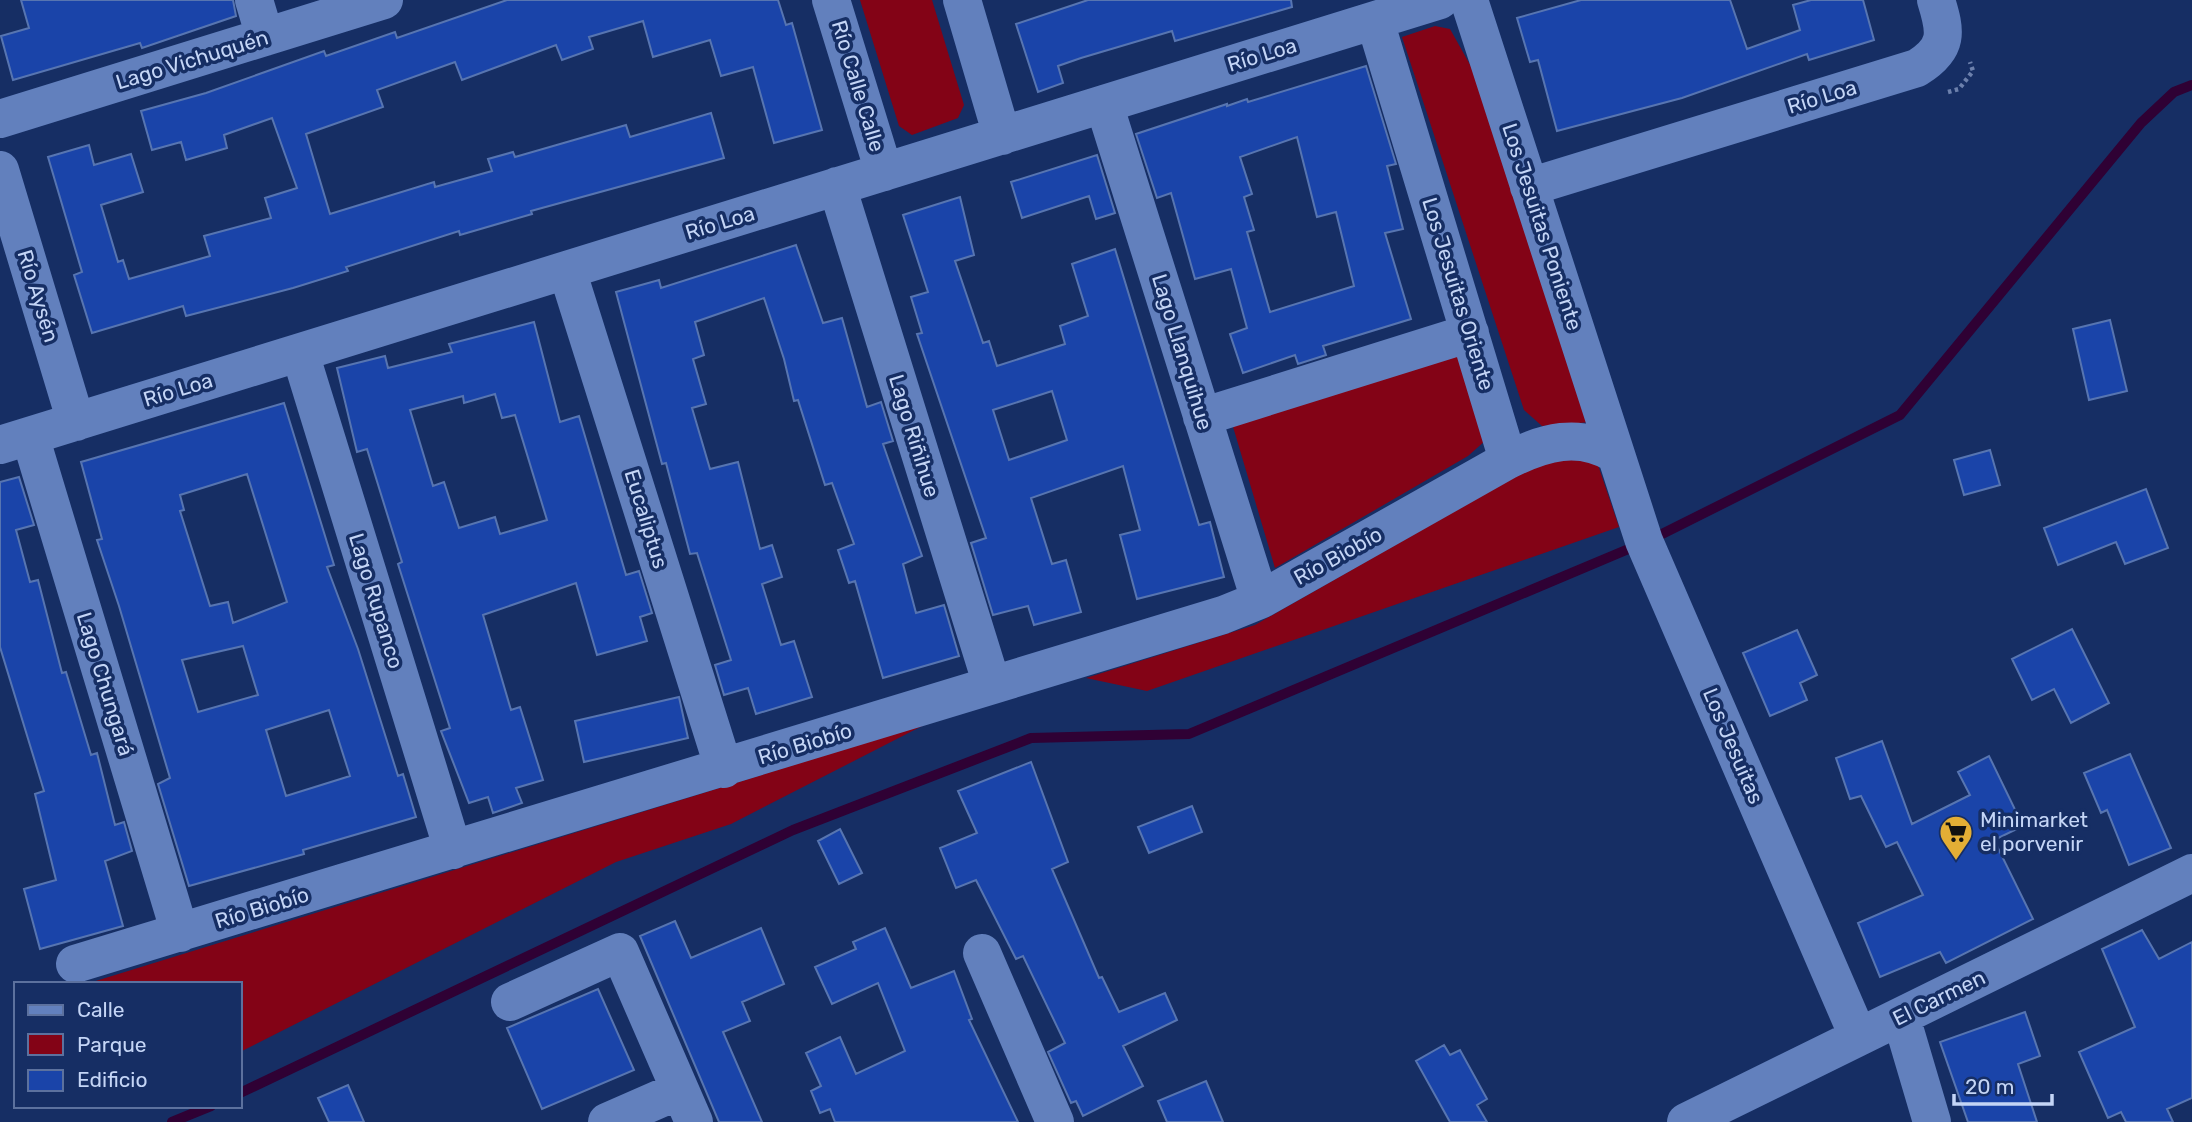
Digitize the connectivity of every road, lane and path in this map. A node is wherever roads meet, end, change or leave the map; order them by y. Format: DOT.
graph roads {
  1 [pos="254,0"];
  2 [pos="384,0"];
  3 [pos="831,0"];
  4 [pos="962,0"];
  5 [pos="1440,0"];
  6 [pos="1469,0"];
  7 [pos="1936,0"];
  8 [pos="1375,20"];
  9 [pos="265,37"];
  10 [pos="1104,104"];
  11 [pos="0,119"];
  12 [pos="1002,136"];
  13 [pos="0,170"];
  14 [pos="884,172"];
  15 [pos="837,187"];
  16 [pos="1529,187"];
  17 [pos="568,270"];
  18 [pos="1470,333"];
  19 [pos="300,353"];
  20 [pos="1202,417"];
  21 [pos="76,422"];
  22 [pos="15,441"];
  23 [pos="1615,454"];
  24 [pos="1508,460"];
  25 [pos="1259,600"];
  26 [pos="992,685"];
  27 [pos="724,769"];
  28 [pos="453,850"];
  29 [pos="2192,873"];
  30 [pos="180,933"];
  31 [pos="982,953"];
  32 [pos="75,964"];
  33 [pos="510,1002"];
  34 [pos="1901,1017"];
  35 [pos="1858,1036"];
  36 [pos="687,1106"];
  37 [pos="607,1122"];
  38 [pos="1055,1122"];
  39 [pos="1686,1122"];
  40 [pos="1932,1122"];
  1 -- 9 [label="street"];
  2 -- 9 [label="street, Lago Vichuquén"];
  3 -- 14 [label="street, Río Calle Calle"];
  4 -- 12 [label="street"];
  5 -- 8 [label="street, Río Loa"];
  6 -- 16 [label="street, Los Jesuitas Poniente"];
  7 -- 16 [label="street, Río Loa"];
  8 -- 10 [label="street, Río Loa"];
  8 -- 18 [label="street, Los Jesuitas Oriente"];
  9 -- 11 [label="street, Lago Vichuquén"];
  10 -- 12 [label="street, Río Loa"];
  10 -- 20 [label="street, Lago Llanquihue"];
  12 -- 14 [label="street, Río Loa"];
  13 -- 21 [label="street, Río Aysén"];
  14 -- 15 [label="street, Río Loa"];
  15 -- 17 [label="street, Río Loa"];
  15 -- 26 [label="street, Lago Riñihue"];
  16 -- 23 [label="street, Los Jesuitas Poniente"];
  17 -- 19 [label="street, Río Loa"];
  17 -- 27 [label="street, Eucaliptus"];
  18 -- 20 [label="street"];
  18 -- 24 [label="street, Los Jesuitas Oriente"];
  19 -- 21 [label="street, Río Loa"];
  19 -- 28 [label="street, Lago Rupanco"];
  20 -- 25 [label="street, Lago Llanquihue"];
  21 -- 22 [label="street, Río Loa"];
  22 -- 30 [label="street, Lago Chungará"];
  23 -- 24 [label="street"];
  23 -- 35 [label="street, Los Jesuitas"];
  24 -- 25 [label="street, Río Biobío"];
  25 -- 26 [label="street, Río Biobío"];
  26 -- 27 [label="street, Río Biobío"];
  27 -- 28 [label="street, Río Biobío"];
  28 -- 30 [label="street, Río Biobío"];
  29 -- 34 [label="street, El Carmen"];
  30 -- 32 [label="street, Río Biobío"];
  31 -- 38 [label="street"];
  33 -- 36 [label="street"];
  34 -- 35 [label="street, El Carmen"];
  34 -- 40 [label="street"];
  35 -- 39 [label="street, El Carmen"];
  36 -- 37 [label="street"];
}
